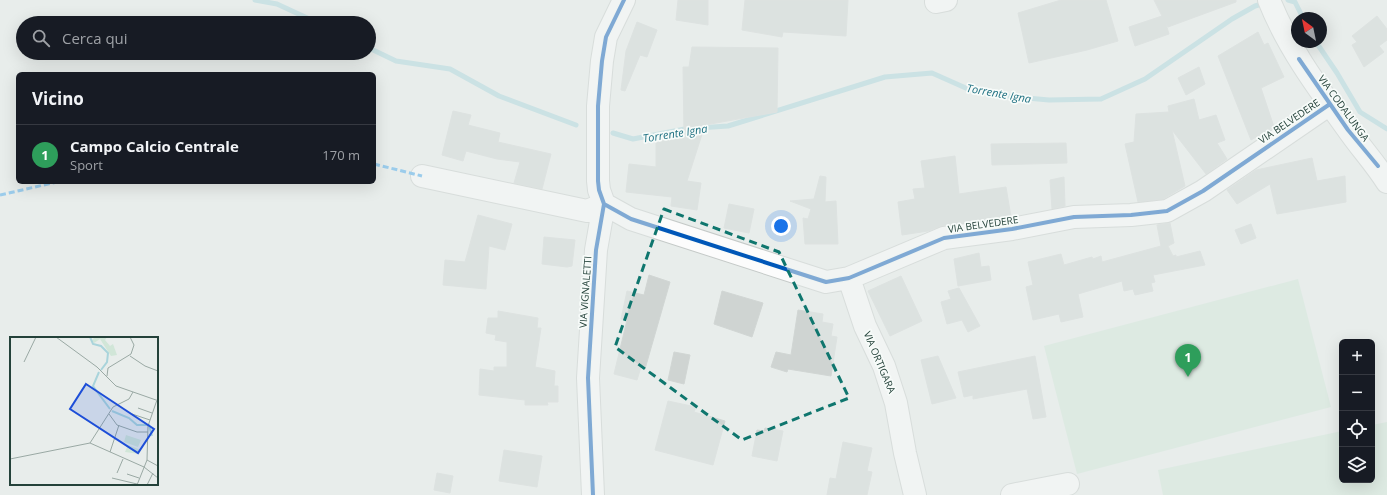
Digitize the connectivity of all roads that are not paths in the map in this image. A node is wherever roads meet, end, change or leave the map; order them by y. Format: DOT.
graph roads {
  1 [pos="624,0"];
  2 [pos="1271,6"];
  3 [pos="1330,104"];
  4 [pos="1384,170"];
  5 [pos="422,176"];
  6 [pos="604,204"];
  7 [pos="849,278"];
  8 [pos="1068,484"];
  9 [pos="593,495"];
  10 [pos="915,495"];
  11 [pos="1012,495"];
  1 -- 6 [label="street, VIA VIGNALETTI"];
  2 -- 3 [label="street, VIA CODALUNGA"];
  3 -- 4 [label="street, VIA CODALUNGA"];
  3 -- 7 [label="street, VIA BELVEDERE"];
  5 -- 6 [label="street"];
  6 -- 7 [label="street, VIA BELVEDERE"];
  6 -- 9 [label="street, VIA VIGNALETTI"];
  7 -- 10 [label="street, VIA ORTIGARA"];
  8 -- 11 [label="street"];
}
